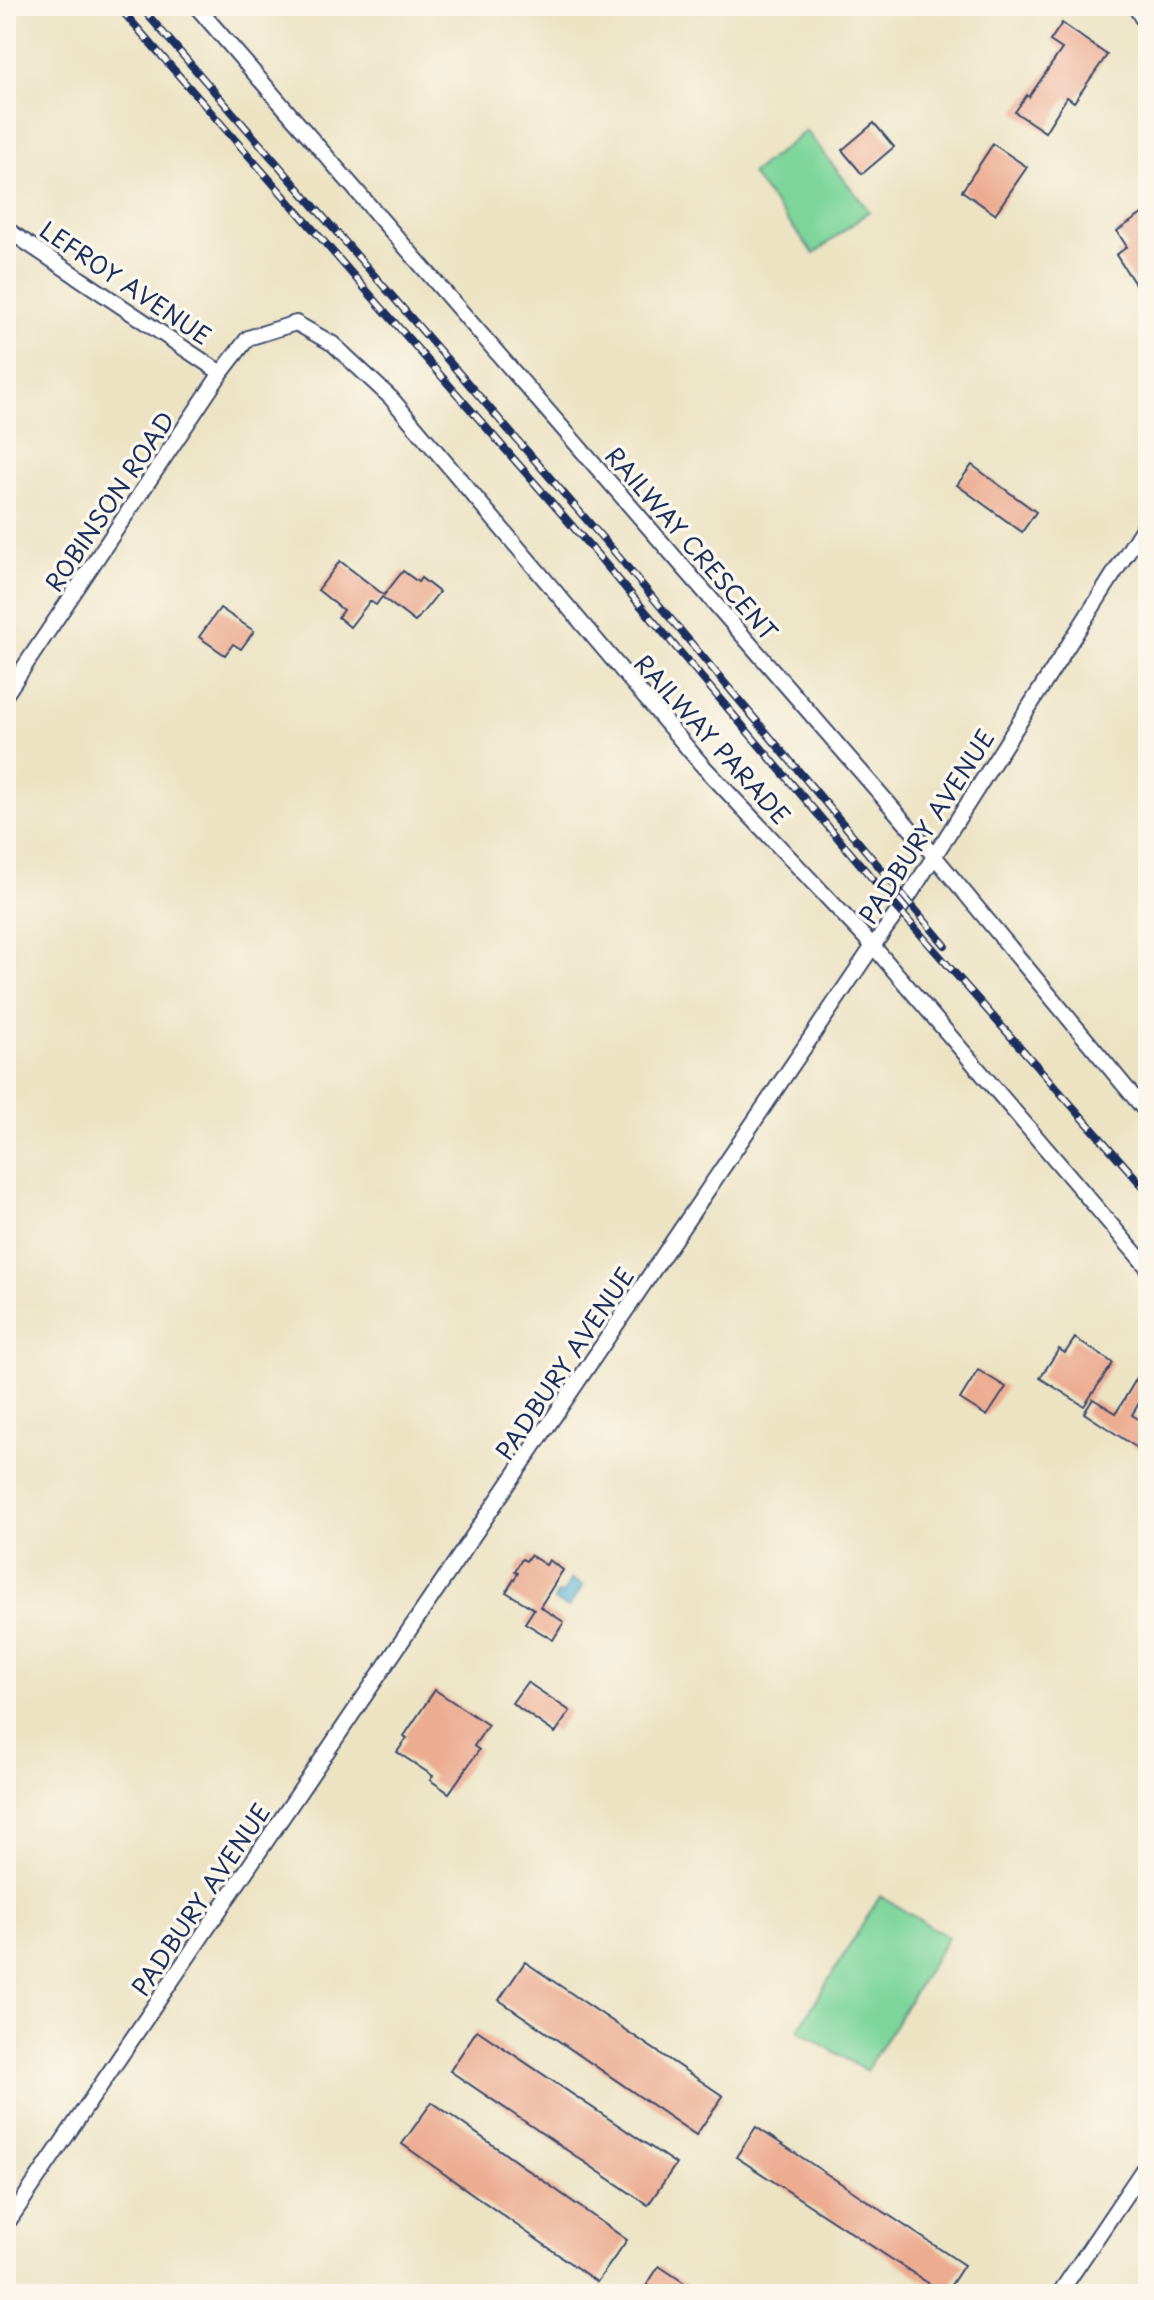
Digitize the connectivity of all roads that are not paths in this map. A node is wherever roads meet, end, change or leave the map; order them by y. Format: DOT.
graph roads {
  1 [pos="196,6"];
  2 [pos="1135,6"];
  3 [pos="1148,28"];
  4 [pos="6,229"];
  5 [pos="221,373"];
  6 [pos="1148,520"];
  7 [pos="6,694"];
  8 [pos="935,857"];
  9 [pos="873,946"];
  10 [pos="1148,1114"];
  11 [pos="1148,1268"];
  12 [pos="1148,2162"];
  13 [pos="6,2225"];
  14 [pos="1059,2294"];
  1 -- 8 [label="street, RAILWAY CRESCENT"];
  2 -- 3 [label="street"];
  4 -- 5 [label="street, LEFROY AVENUE"];
  5 -- 7 [label="street, ROBINSON ROAD"];
  5 -- 9 [label="street, RAILWAY PARADE"];
  6 -- 8 [label="street, PADBURY AVENUE"];
  8 -- 9 [label="street, PADBURY AVENUE"];
  8 -- 10 [label="street, RAILWAY CRESCENT"];
  9 -- 11 [label="street, RAILWAY PARADE"];
  9 -- 13 [label="street, PADBURY AVENUE"];
  12 -- 14 [label="street"];
}
